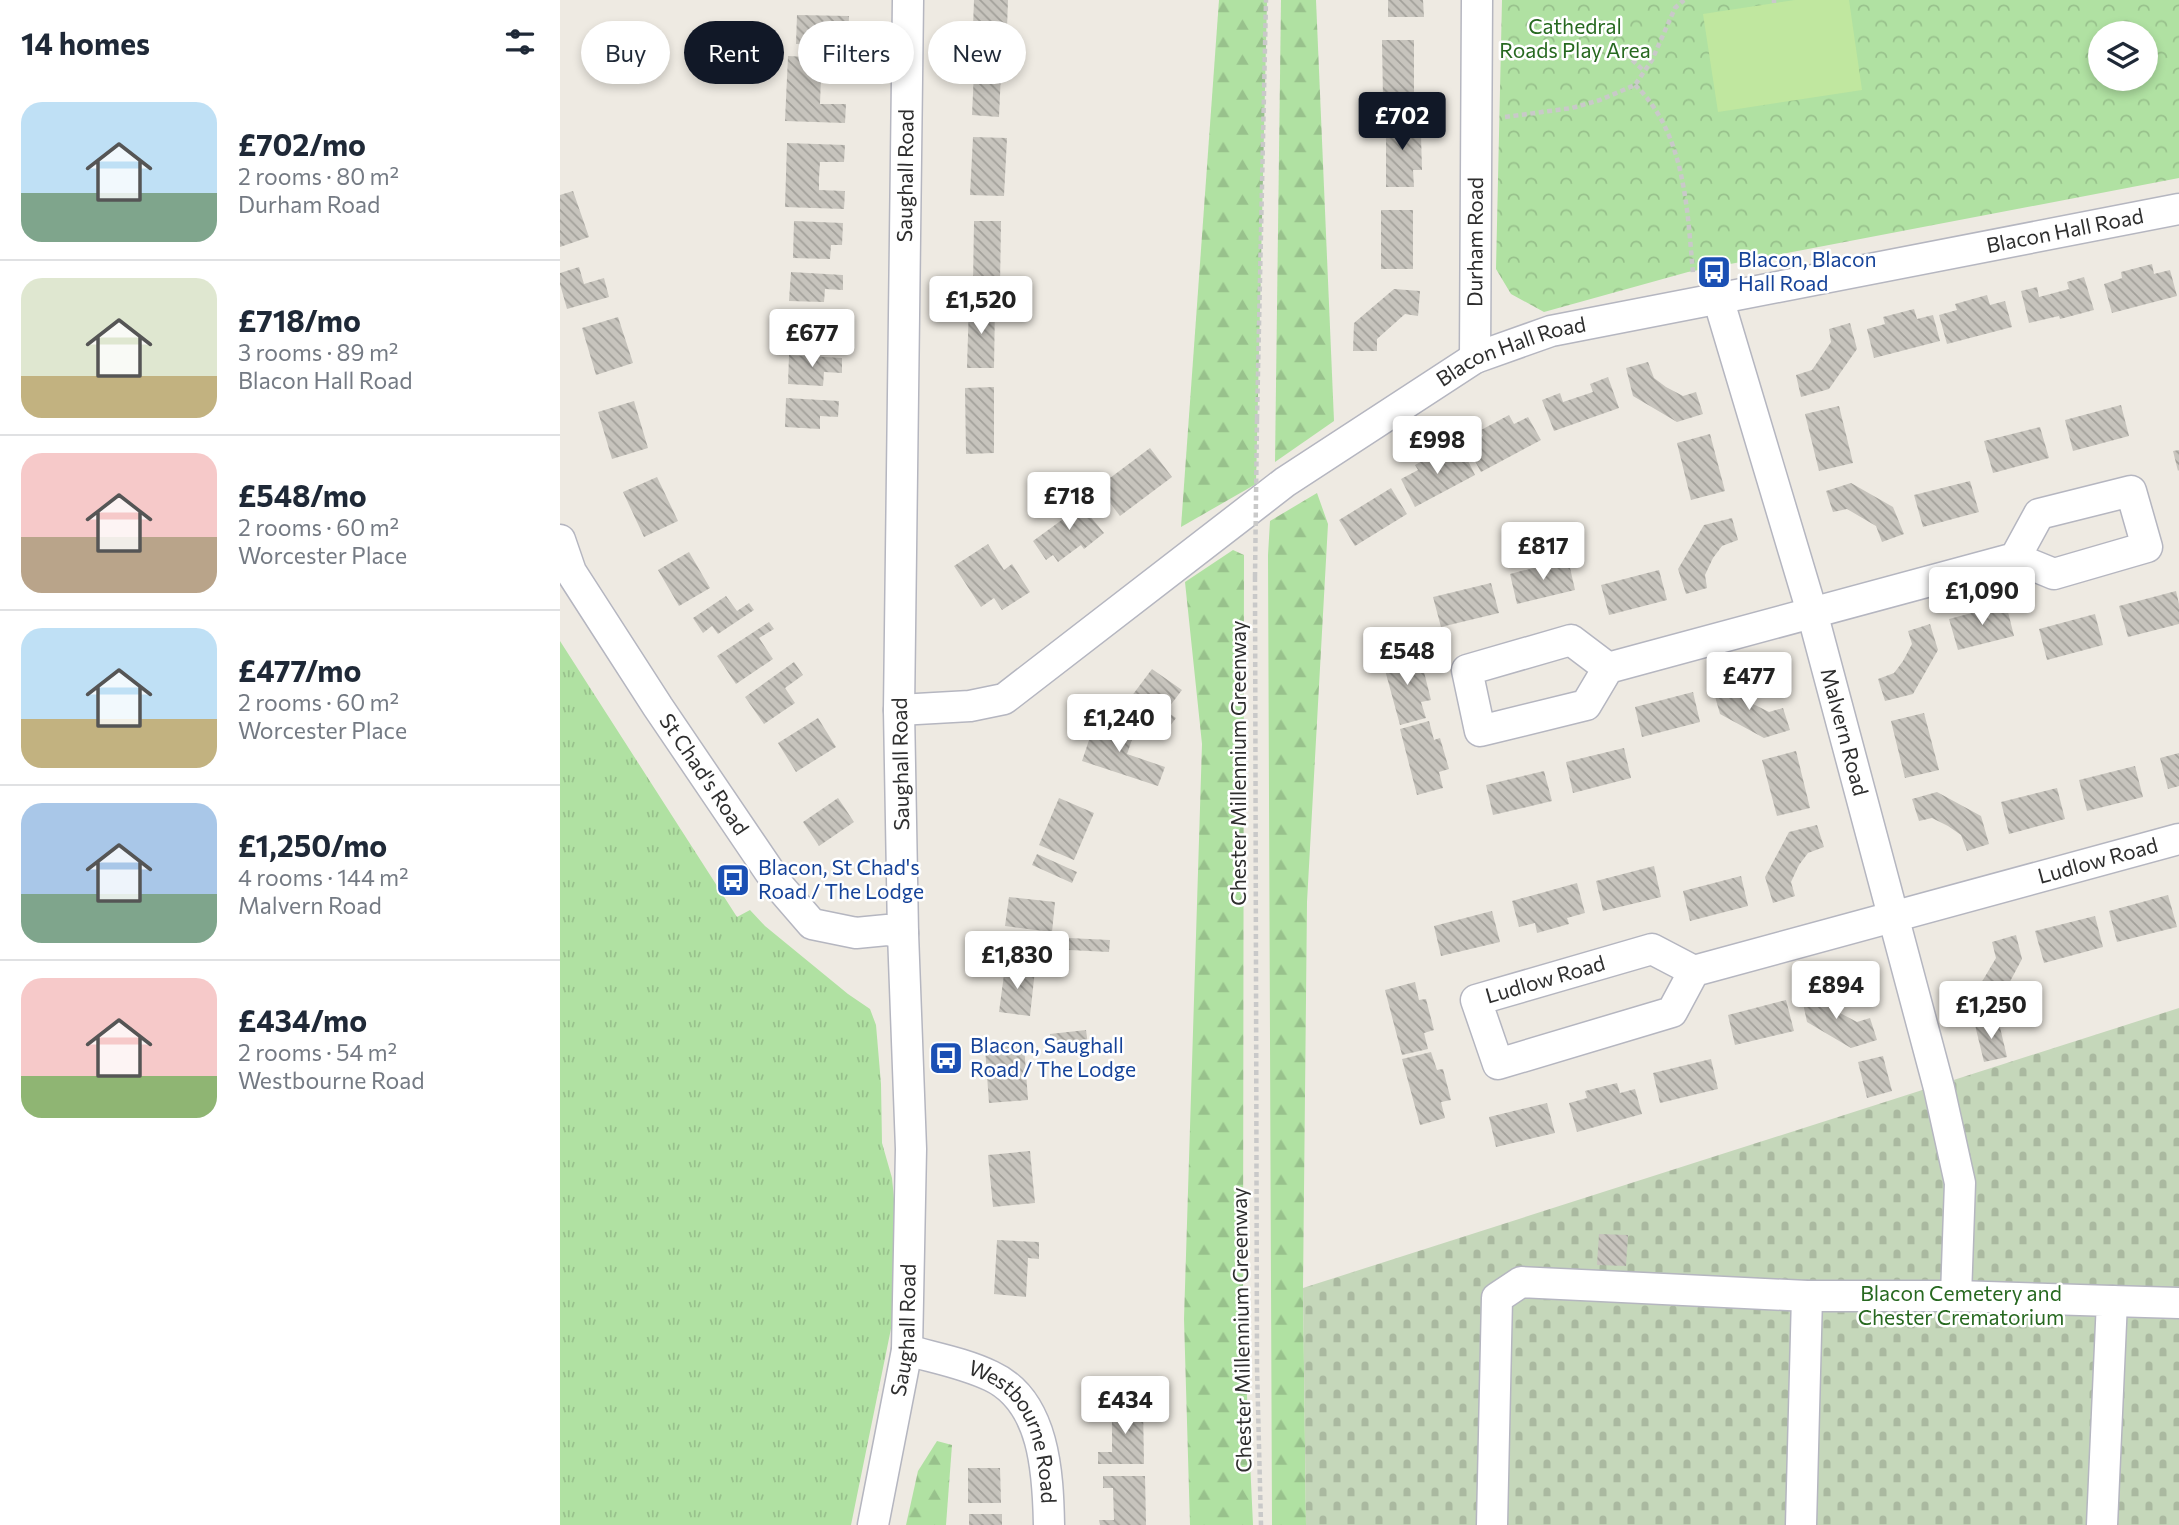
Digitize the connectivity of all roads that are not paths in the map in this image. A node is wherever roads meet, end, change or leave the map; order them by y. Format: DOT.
graph roads {
  1 [pos="908,0"];
  2 [pos="1477,0"];
  3 [pos="2179,209"];
  4 [pos="1707,300"];
  5 [pos="1475,358"];
  6 [pos="560,540"];
  7 [pos="2015,558"];
  8 [pos="1812,612"];
  9 [pos="1608,668"];
  10 [pos="899,710"];
  11 [pos="2179,839"];
  12 [pos="1894,918"];
  13 [pos="903,933"];
  14 [pos="1694,971"];
  15 [pos="1807,1296"];
  16 [pos="1956,1296"];
  17 [pos="2112,1301"];
  18 [pos="2179,1304"];
  19 [pos="907,1350"];
  20 [pos="873,1525"];
  21 [pos="1049,1525"];
  22 [pos="1492,1525"];
  23 [pos="1801,1525"];
  24 [pos="2102,1525"];
  1 -- 10 [label="street, Saughall Road"];
  2 -- 5 [label="street, Durham Road"];
  3 -- 4 [label="street, Blacon Hall Road"];
  4 -- 5 [label="street, Blacon Hall Road"];
  4 -- 8 [label="street, Malvern Road"];
  5 -- 10 [label="street, Blacon Hall Road"];
  6 -- 13 [label="street, St Chad's Road"];
  7 -- 8 [label="street"];
  8 -- 9 [label="street"];
  8 -- 12 [label="street, Malvern Road"];
  10 -- 13 [label="street, Saughall Road"];
  11 -- 12 [label="street, Ludlow Road"];
  12 -- 14 [label="street, Ludlow Road"];
  12 -- 16 [label="street, Malvern Road"];
  13 -- 19 [label="street, Saughall Road"];
  14 -- 14 [label="street, Ludlow Road"];
  15 -- 16 [label="street"];
  15 -- 22 [label="street"];
  15 -- 23 [label="street"];
  16 -- 17 [label="street"];
  17 -- 18 [label="street"];
  17 -- 24 [label="street"];
  19 -- 20 [label="street, Saughall Road"];
  19 -- 21 [label="street, Westbourne Road"];
}
